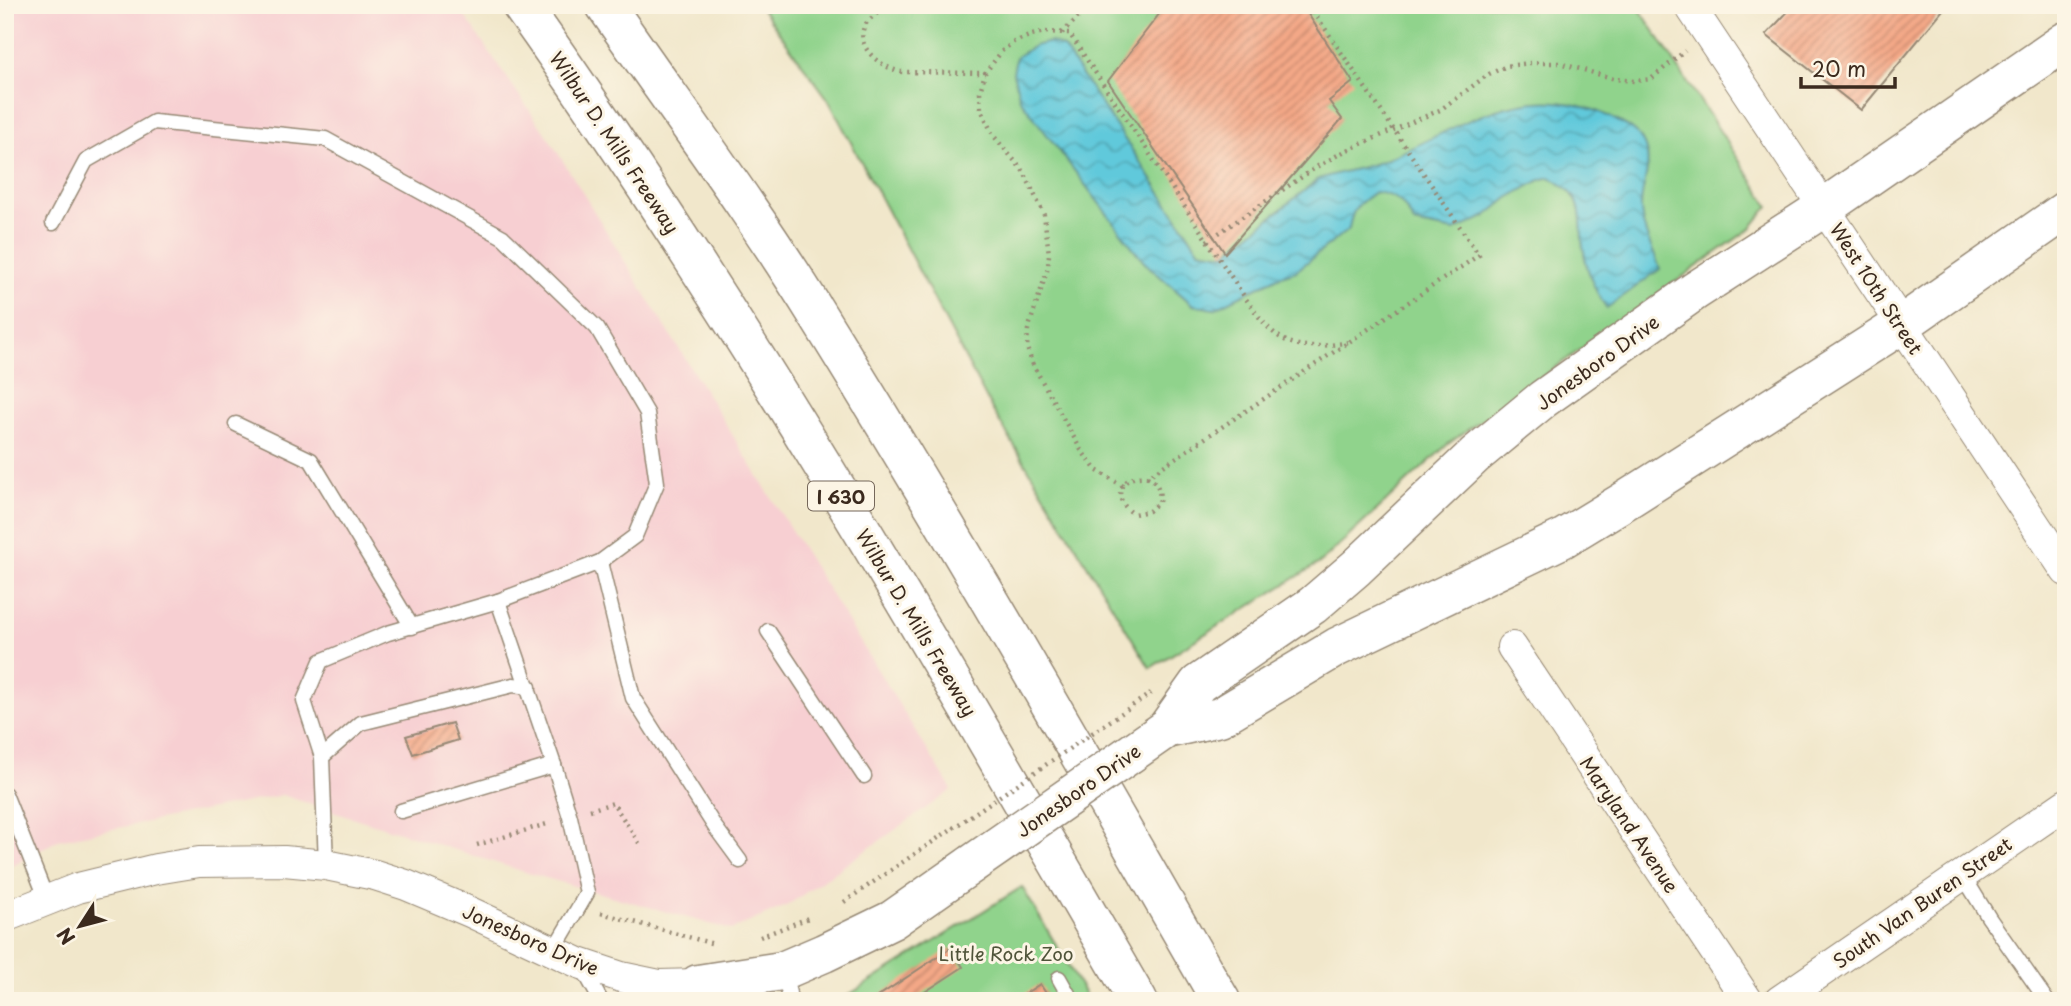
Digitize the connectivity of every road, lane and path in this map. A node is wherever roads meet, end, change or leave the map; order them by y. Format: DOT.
graph roads {
  1 [pos="521,5"];
  2 [pos="605,5"];
  3 [pos="889,5"];
  4 [pos="1091,5"];
  5 [pos="1309,5"];
  6 [pos="1689,5"];
  7 [pos="1706,32"];
  8 [pos="1062,33"];
  9 [pos="2066,41"];
  10 [pos="985,74"];
  11 [pos="1393,130"];
  12 [pos="1825,207"];
  13 [pos="2066,210"];
  14 [pos="53,223"];
  15 [pos="1208,242"];
  16 [pos="1901,324"];
  17 [pos="1349,342"];
  18 [pos="236,424"];
  19 [pos="1147,477"];
  20 [pos="1123,486"];
  21 [pos="600,562"];
  22 [pos="2066,571"];
  23 [pos="498,601"];
  24 [pos="412,627"];
  25 [pos="768,631"];
  26 [pos="1512,647"];
  27 [pos="529,687"];
  28 [pos="1151,693"];
  29 [pos="1166,729"];
  30 [pos="322,757"];
  31 [pos="554,765"];
  32 [pos="864,776"];
  33 [pos="5,794"];
  34 [pos="2066,804"];
  35 [pos="401,811"];
  36 [pos="586,811"];
  37 [pos="558,820"];
  38 [pos="477,845"];
  39 [pos="641,846"];
  40 [pos="740,862"];
  41 [pos="326,866"];
  42 [pos="1962,874"];
  43 [pos="47,900"];
  44 [pos="833,909"];
  45 [pos="595,911"];
  46 [pos="821,914"];
  47 [pos="5,917"];
  48 [pos="748,939"];
  49 [pos="718,944"];
  50 [pos="566,957"];
  51 [pos="1059,978"];
  52 [pos="698,984"];
  53 [pos="784,986"];
  54 [pos="601,1001"];
  55 [pos="1072,1001"];
  56 [pos="1138,1001"];
  57 [pos="1221,1001"];
  58 [pos="1748,1001"];
  59 [pos="1779,1001"];
  60 [pos="2047,1001"];
  1 -- 56 [label="main road, Wilbur D. Mills Freeway / I 630"];
  2 -- 57 [label="main road"];
  3 -- 10 [label="path"];
  4 -- 8 [label="path"];
  5 -- 11 [label="path"];
  6 -- 7 [label="street, West 10th Street"];
  7 -- 11 [label="path"];
  7 -- 12 [label="street, West 10th Street"];
  8 -- 10 [label="path"];
  8 -- 15 [label="path"];
  9 -- 12 [label="main road, Jonesboro Drive"];
  10 -- 20 [label="path"];
  11 -- 15 [label="path"];
  11 -- 17 [label="path"];
  12 -- 16 [label="street, West 10th Street"];
  12 -- 29 [label="main road, Jonesboro Drive"];
  13 -- 16 [label="main road, Jonesboro Drive"];
  14 -- 21 [label="lane"];
  15 -- 17 [label="path"];
  16 -- 22 [label="street, West 10th Street"];
  16 -- 29 [label="main road, Jonesboro Drive"];
  17 -- 19 [label="path"];
  18 -- 24 [label="lane"];
  19 -- 20 [label="path"];
  19 -- 20 [label="path"];
  21 -- 23 [label="lane"];
  21 -- 40 [label="lane"];
  23 -- 24 [label="lane"];
  23 -- 27 [label="lane"];
  24 -- 30 [label="lane"];
  25 -- 32 [label="lane"];
  26 -- 58 [label="street, Maryland Avenue"];
  27 -- 30 [label="lane"];
  27 -- 31 [label="lane"];
  28 -- 44 [label="path, bridge"];
  29 -- 53 [label="main road, Jonesboro Drive, bridge"];
  30 -- 41 [label="lane"];
  31 -- 35 [label="lane"];
  31 -- 50 [label="lane"];
  33 -- 43 [label="lane"];
  34 -- 42 [label="street, South Van Buren Street"];
  36 -- 39 [label="path"];
  37 -- 38 [label="path"];
  41 -- 43 [label="street, Jonesboro Drive"];
  41 -- 50 [label="street, Jonesboro Drive"];
  42 -- 59 [label="street, South Van Buren Street"];
  42 -- 60 [label="lane"];
  43 -- 47 [label="street, Jonesboro Drive"];
  45 -- 49 [label="path"];
  46 -- 48 [label="path"];
  50 -- 52 [label="street, Jonesboro Drive"];
  50 -- 54 [label="lane"];
  51 -- 55 [label="lane"];
  52 -- 53 [label="main road, Jonesboro Drive"];
}
